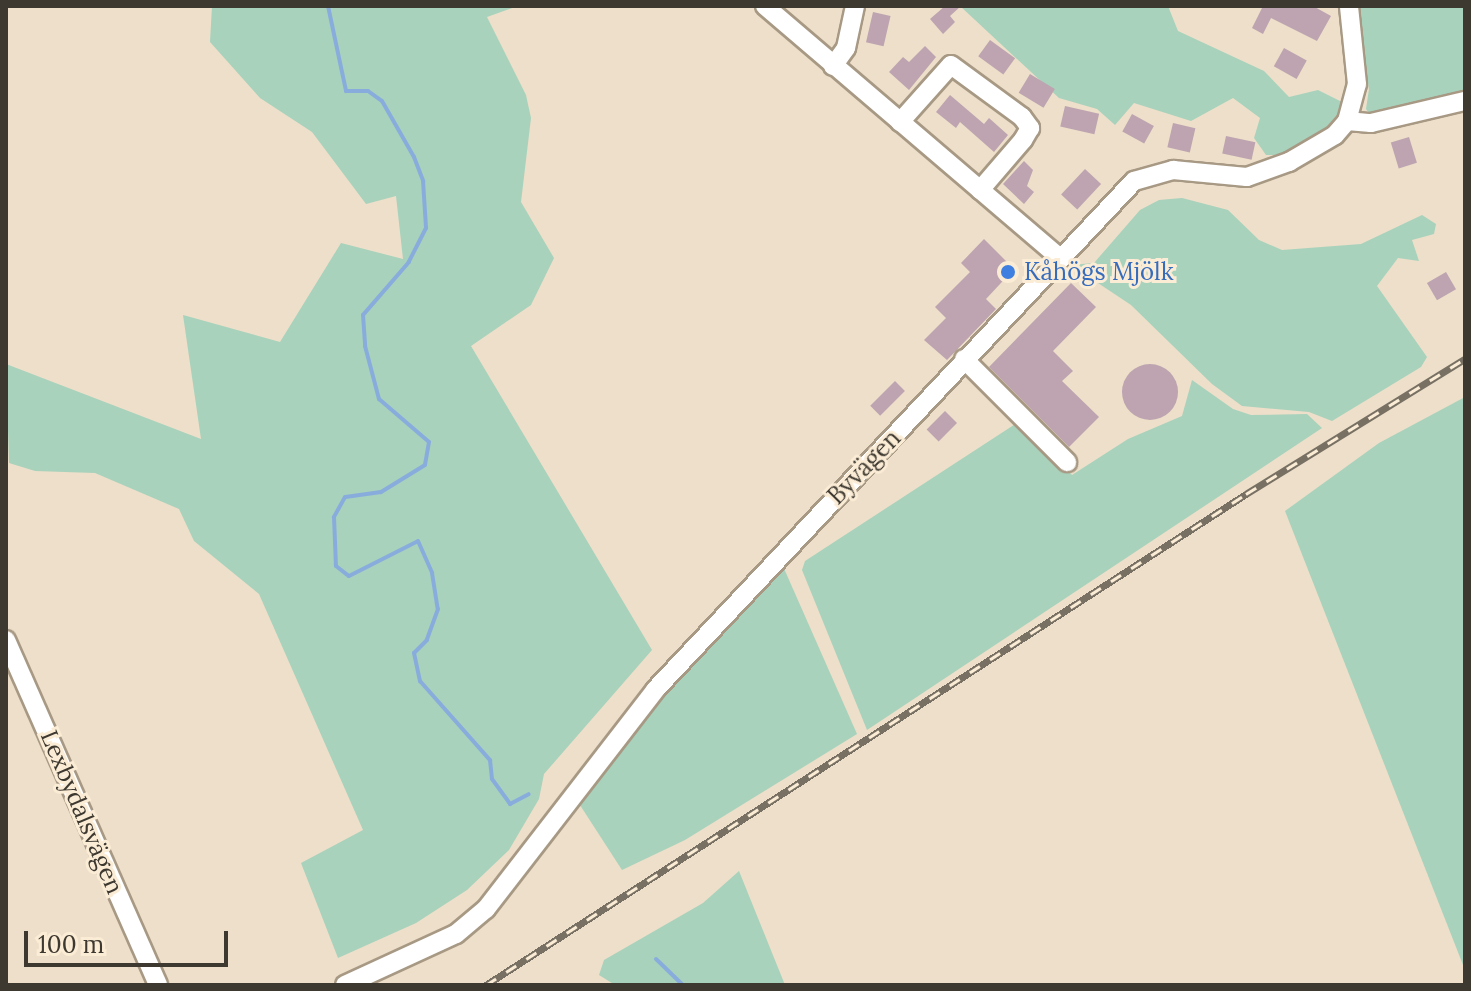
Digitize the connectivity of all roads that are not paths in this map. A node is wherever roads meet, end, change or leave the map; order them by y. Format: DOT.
graph roads {
  1 [pos="765,6"];
  2 [pos="855,6"];
  3 [pos="1349,6"];
  4 [pos="833,66"];
  5 [pos="1465,101"];
  6 [pos="1347,121"];
  7 [pos="900,122"];
  8 [pos="980,190"];
  9 [pos="1059,257"];
  10 [pos="964,359"];
  11 [pos="1067,462"];
  12 [pos="8,647"];
  13 [pos="158,985"];
  14 [pos="345,985"];
  1 -- 4 [label="street"];
  2 -- 4 [label="street"];
  3 -- 6 [label="street"];
  4 -- 7 [label="street"];
  5 -- 6 [label="street"];
  6 -- 9 [label="street, Byvägen"];
  7 -- 8 [label="street"];
  7 -- 8 [label="street"];
  8 -- 9 [label="street"];
  9 -- 10 [label="street, Byvägen"];
  10 -- 11 [label="street"];
  10 -- 14 [label="street, Byvägen"];
  12 -- 13 [label="street, Lexbydalsvägen"];
}
